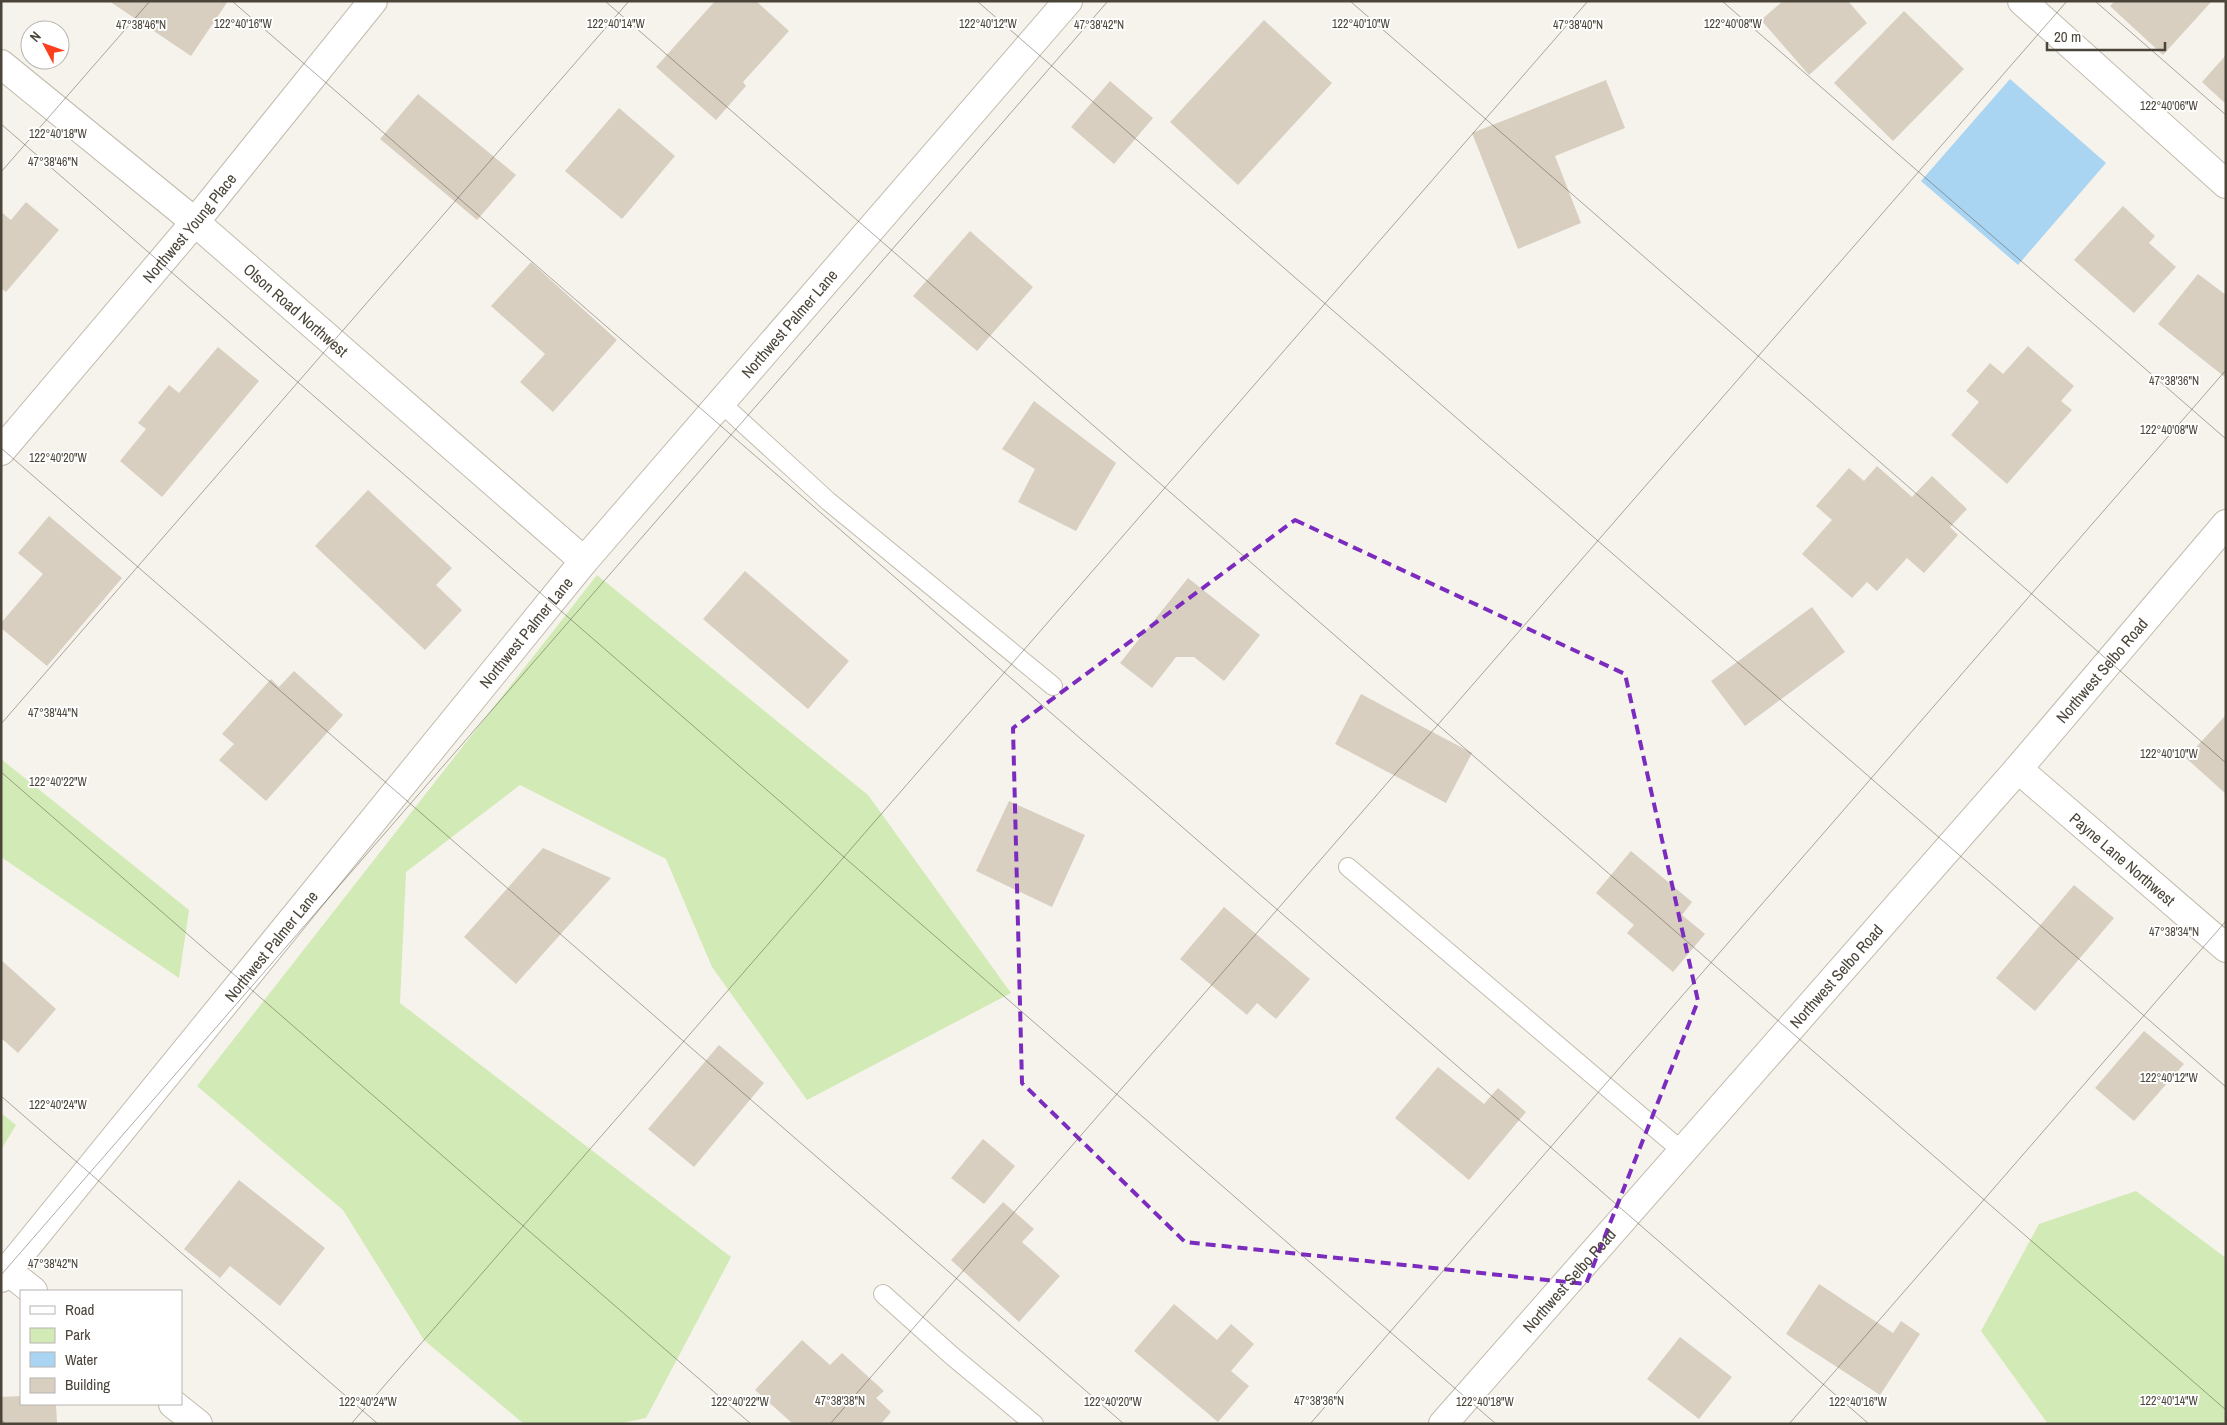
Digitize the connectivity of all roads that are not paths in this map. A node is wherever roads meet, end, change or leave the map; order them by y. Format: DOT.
graph roads {
  1 [pos="373,1"];
  2 [pos="1068,1"];
  3 [pos="2022,1"];
  4 [pos="1,64"];
  5 [pos="2226,184"];
  6 [pos="195,222"];
  7 [pos="721,403"];
  8 [pos="1,451"];
  9 [pos="2226,524"];
  10 [pos="584,561"];
  11 [pos="1053,686"];
  12 [pos="2018,769"];
  13 [pos="1348,867"];
  14 [pos="2226,948"];
  15 [pos="1682,1151"];
  16 [pos="4,1274"];
  17 [pos="31,1290"];
  18 [pos="883,1294"];
  19 [pos="174,1405"];
  20 [pos="198,1424"];
  21 [pos="1034,1424"];
  22 [pos="1443,1424"];
  1 -- 6 [label="street, Northwest Young Place"];
  2 -- 7 [label="street, Northwest Palmer Lane"];
  3 -- 5 [label="street"];
  4 -- 6 [label="street, Olson Road Northwest"];
  6 -- 8 [label="street, Northwest Young Place"];
  6 -- 10 [label="street, Olson Road Northwest"];
  7 -- 10 [label="street, Northwest Palmer Lane"];
  7 -- 11 [label="lane"];
  9 -- 12 [label="street, Northwest Selbo Road"];
  10 -- 16 [label="street, Northwest Palmer Lane"];
  12 -- 14 [label="street, Payne Lane Northwest"];
  12 -- 15 [label="street, Northwest Selbo Road"];
  13 -- 15 [label="lane"];
  15 -- 22 [label="street, Northwest Selbo Road"];
  16 -- 17 [label="street"];
  18 -- 21 [label="lane"];
  19 -- 20 [label="street"];
}
